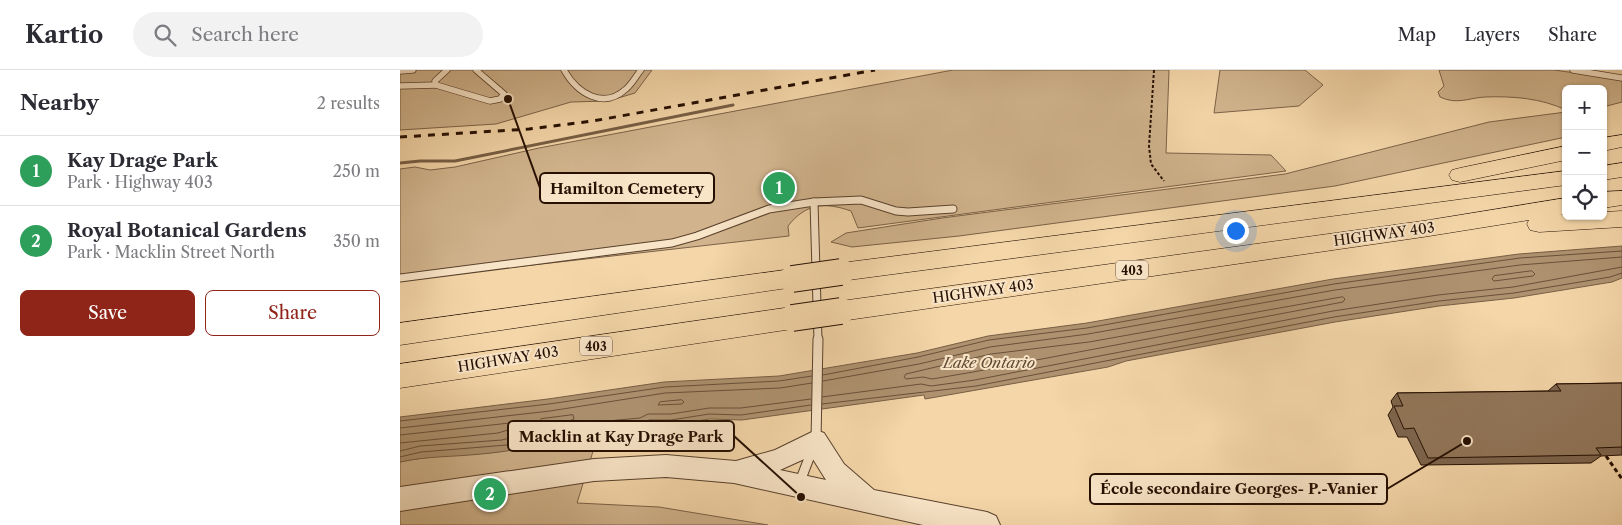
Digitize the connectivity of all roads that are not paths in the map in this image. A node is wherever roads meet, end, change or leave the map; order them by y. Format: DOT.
graph roads {
  1 [pos="414,70"];
  2 [pos="447,70"];
  3 [pos="476,70"];
  4 [pos="564,70"];
  5 [pos="641,70"];
  6 [pos="1573,70"];
  7 [pos="400,71"];
  8 [pos="1622,78"];
  9 [pos="436,85"];
  10 [pos="400,86"];
  11 [pos="1622,141"];
  12 [pos="1607,144"];
  13 [pos="1562,154"];
  14 [pos="1622,170"];
  15 [pos="1607,172"];
  16 [pos="1562,178"];
  17 [pos="1622,198"];
  18 [pos="1607,200"];
  19 [pos="814,202"];
  20 [pos="1562,207"];
  21 [pos="953,209"];
  22 [pos="1267,215"];
  23 [pos="1622,219"];
  24 [pos="1422,229"];
  25 [pos="400,278"];
  26 [pos="400,334"];
  27 [pos="400,376"];
  28 [pos="816,432"];
  29 [pos="734,472"];
  30 [pos="798,486"];
  31 [pos="400,499"];
  32 [pos="872,502"];
  33 [pos="987,525"];
  1 -- 7 [label="lane"];
  2 -- 9 [label="lane"];
  3 -- 9 [label="lane"];
  4 -- 5 [label="lane"];
  6 -- 8 [label="lane"];
  9 -- 10 [label="lane"];
  11 -- 12 [label="highway"];
  13 -- 22 [label="highway"];
  14 -- 15 [label="highway"];
  16 -- 22 [label="highway"];
  17 -- 18 [label="highway"];
  19 -- 21 [label="lane"];
  19 -- 25 [label="lane"];
  19 -- 28 [label="lane"];
  20 -- 24 [label="highway, HIGHWAY 403 / 403"];
  22 -- 26 [label="highway, bridge"];
  23 -- 24 [label="highway"];
  24 -- 27 [label="highway, HIGHWAY 403 / 403, bridge"];
  28 -- 29 [label="street"];
  28 -- 30 [label="lane"];
  28 -- 32 [label="street"];
  29 -- 30 [label="street"];
  29 -- 31 [label="street"];
  30 -- 32 [label="street"];
  32 -- 33 [label="street"];
}
